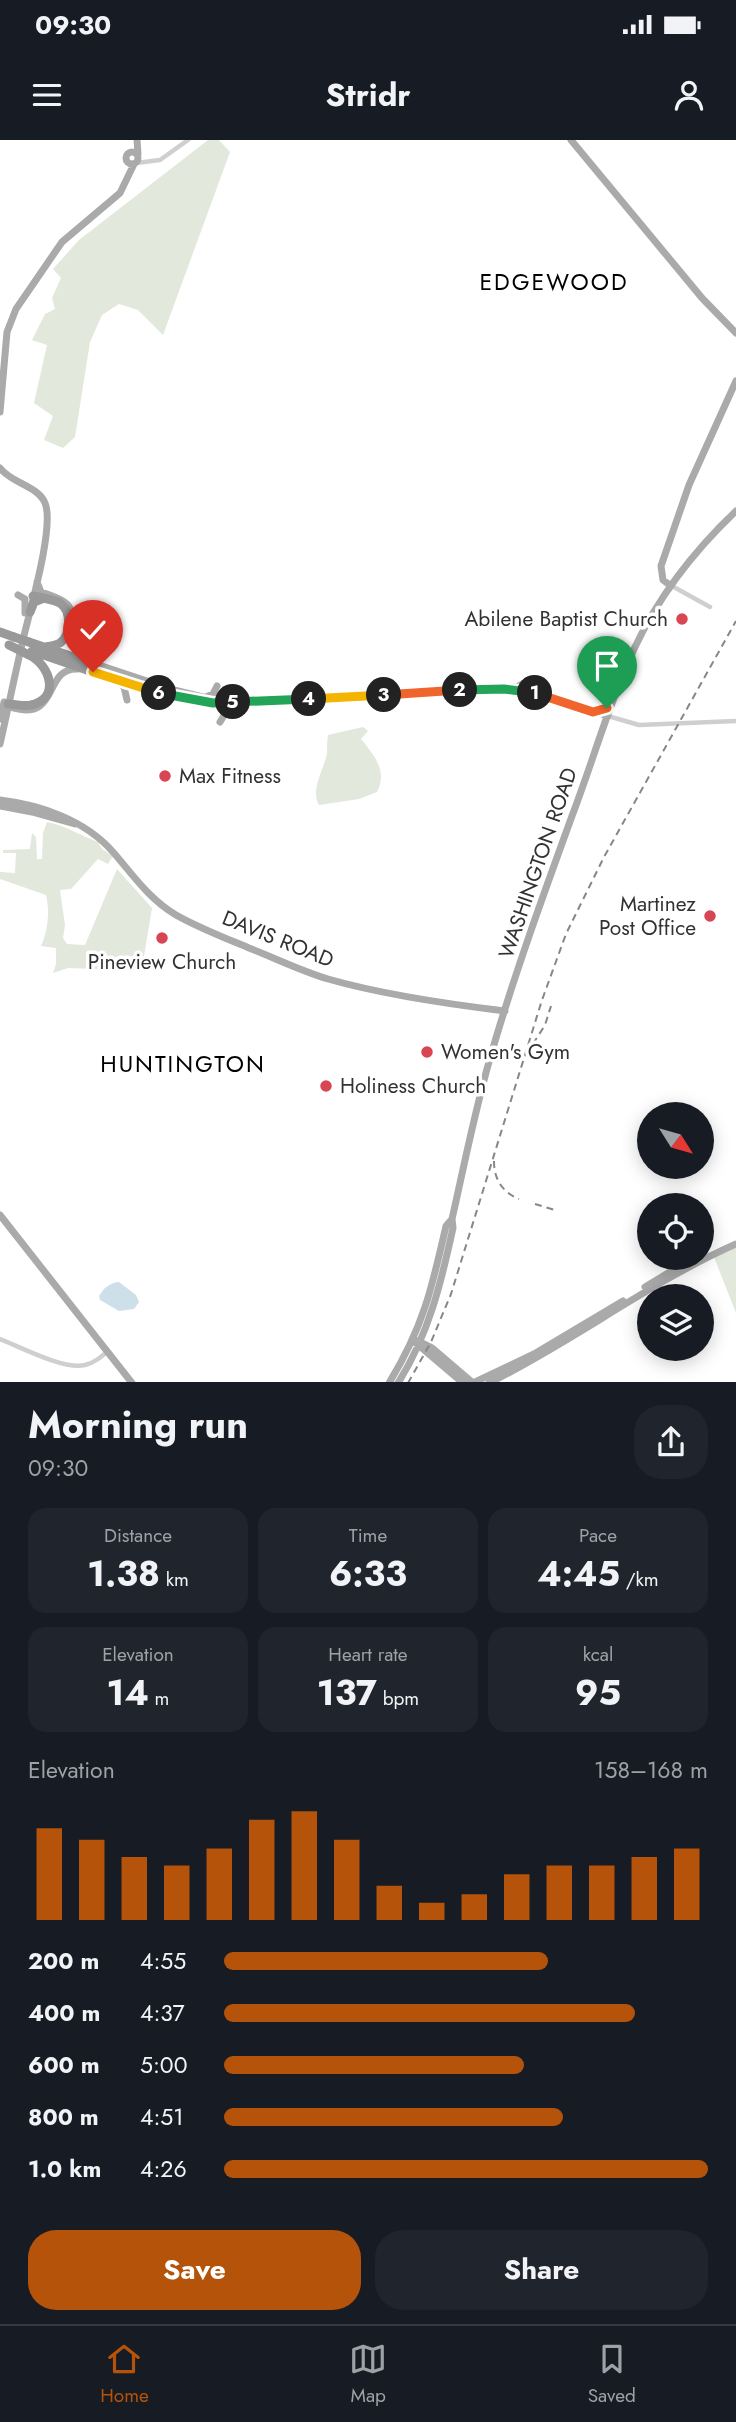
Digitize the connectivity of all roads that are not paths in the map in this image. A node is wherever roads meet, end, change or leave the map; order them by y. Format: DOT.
graph roads {
  1 [pos="188,140"];
  2 [pos="571,140"];
  3 [pos="135,154"];
  4 [pos="736,333"];
  5 [pos="736,381"];
  6 [pos="0,412"];
  7 [pos="0,468"];
  8 [pos="736,511"];
  9 [pos="45,535"];
  10 [pos="37,582"];
  11 [pos="671,586"];
  12 [pos="32,594"];
  13 [pos="18,595"];
  14 [pos="44,598"];
  15 [pos="68,605"];
  16 [pos="710,607"];
  17 [pos="27,612"];
  18 [pos="0,632"];
  19 [pos="8,641"];
  20 [pos="44,647"];
  21 [pos="29,649"];
  22 [pos="95,669"];
  23 [pos="114,679"];
  24 [pos="217,686"];
  25 [pos="144,689"];
  26 [pos="495,689"];
  27 [pos="205,697"];
  28 [pos="504,698"];
  29 [pos="615,700"];
  30 [pos="217,702"];
  31 [pos="244,702"];
  32 [pos="6,704"];
  33 [pos="593,712"];
  34 [pos="608,716"];
  35 [pos="0,719"];
  36 [pos="736,721"];
  37 [pos="604,727"];
  38 [pos="0,744"];
  39 [pos="0,800"];
  40 [pos="0,806"];
  41 [pos="75,824"];
  42 [pos="487,1009"];
  43 [pos="505,1011"];
  44 [pos="500,1028"];
  45 [pos="0,1214"];
  46 [pos="452,1219"];
  47 [pos="736,1241"];
  48 [pos="714,1249"];
  49 [pos="673,1270"];
  50 [pos="426,1330"];
  51 [pos="0,1339"];
  52 [pos="418,1342"];
  53 [pos="108,1351"];
  54 [pos="432,1352"];
  55 [pos="411,1361"];
  56 [pos="459,1380"];
  57 [pos="132,1382"];
  58 [pos="389,1382"];
  59 [pos="398,1382"];
  60 [pos="473,1382"];
  61 [pos="491,1382"];
  1 -- 3 [label="street"];
  2 -- 4 [label="main road"];
  3 -- 6 [label="main road"];
  5 -- 11 [label="main road"];
  7 -- 9 [label="main road"];
  8 -- 11 [label="main road, WASHINGTON ROAD"];
  9 -- 10 [label="main road"];
  9 -- 12 [label="main road"];
  10 -- 12 [label="main road"];
  10 -- 15 [label="main road"];
  11 -- 16 [label="street"];
  11 -- 29 [label="main road, WASHINGTON ROAD"];
  12 -- 14 [label="highway"];
  12 -- 15 [label="main road"];
  12 -- 17 [label="main road"];
  13 -- 17 [label="main road"];
  14 -- 17 [label="highway"];
  14 -- 20 [label="highway"];
  15 -- 22 [label="main road"];
  17 -- 32 [label="main road"];
  18 -- 19 [label="highway"];
  19 -- 21 [label="highway, bridge"];
  20 -- 21 [label="highway"];
  20 -- 22 [label="highway"];
  21 -- 22 [label="highway"];
  21 -- 32 [label="highway"];
  22 -- 23 [label="main road"];
  22 -- 27 [label="main road"];
  22 -- 32 [label="main road"];
  23 -- 25 [label="main road"];
  23 -- 25 [label="main road"];
  24 -- 27 [label="main road"];
  25 -- 30 [label="main road"];
  26 -- 28 [label="main road"];
  26 -- 31 [label="main road"];
  26 -- 33 [label="main road"];
  27 -- 30 [label="main road"];
  29 -- 33 [label="main road"];
  29 -- 34 [label="main road, WASHINGTON ROAD"];
  30 -- 31 [label="main road"];
  30 -- 31 [label="main road"];
  32 -- 35 [label="main road"];
  32 -- 38 [label="main road"];
  33 -- 34 [label="main road"];
  33 -- 37 [label="main road"];
  34 -- 36 [label="street"];
  34 -- 37 [label="main road, WASHINGTON ROAD"];
  37 -- 43 [label="main road, WASHINGTON ROAD"];
  39 -- 41 [label="main road, DAVIS ROAD"];
  40 -- 41 [label="main road, DAVIS ROAD"];
  41 -- 42 [label="main road, DAVIS ROAD"];
  42 -- 43 [label="main road, DAVIS ROAD"];
  42 -- 44 [label="main road"];
  43 -- 44 [label="main road, WASHINGTON ROAD"];
  44 -- 46 [label="main road, WASHINGTON ROAD"];
  45 -- 53 [label="main road"];
  46 -- 50 [label="main road, WASHINGTON ROAD"];
  46 -- 52 [label="main road, WASHINGTON ROAD"];
  47 -- 48 [label="main road"];
  47 -- 61 [label="main road"];
  49 -- 60 [label="main road"];
  50 -- 52 [label="main road, WASHINGTON ROAD"];
  50 -- 54 [label="main road"];
  51 -- 53 [label="street"];
  52 -- 54 [label="main road"];
  52 -- 55 [label="main road, WASHINGTON ROAD"];
  52 -- 58 [label="main road, WASHINGTON ROAD"];
  53 -- 57 [label="main road"];
  54 -- 55 [label="main road"];
  54 -- 56 [label="main road"];
  54 -- 60 [label="main road"];
  55 -- 59 [label="main road, WASHINGTON ROAD"];
}
